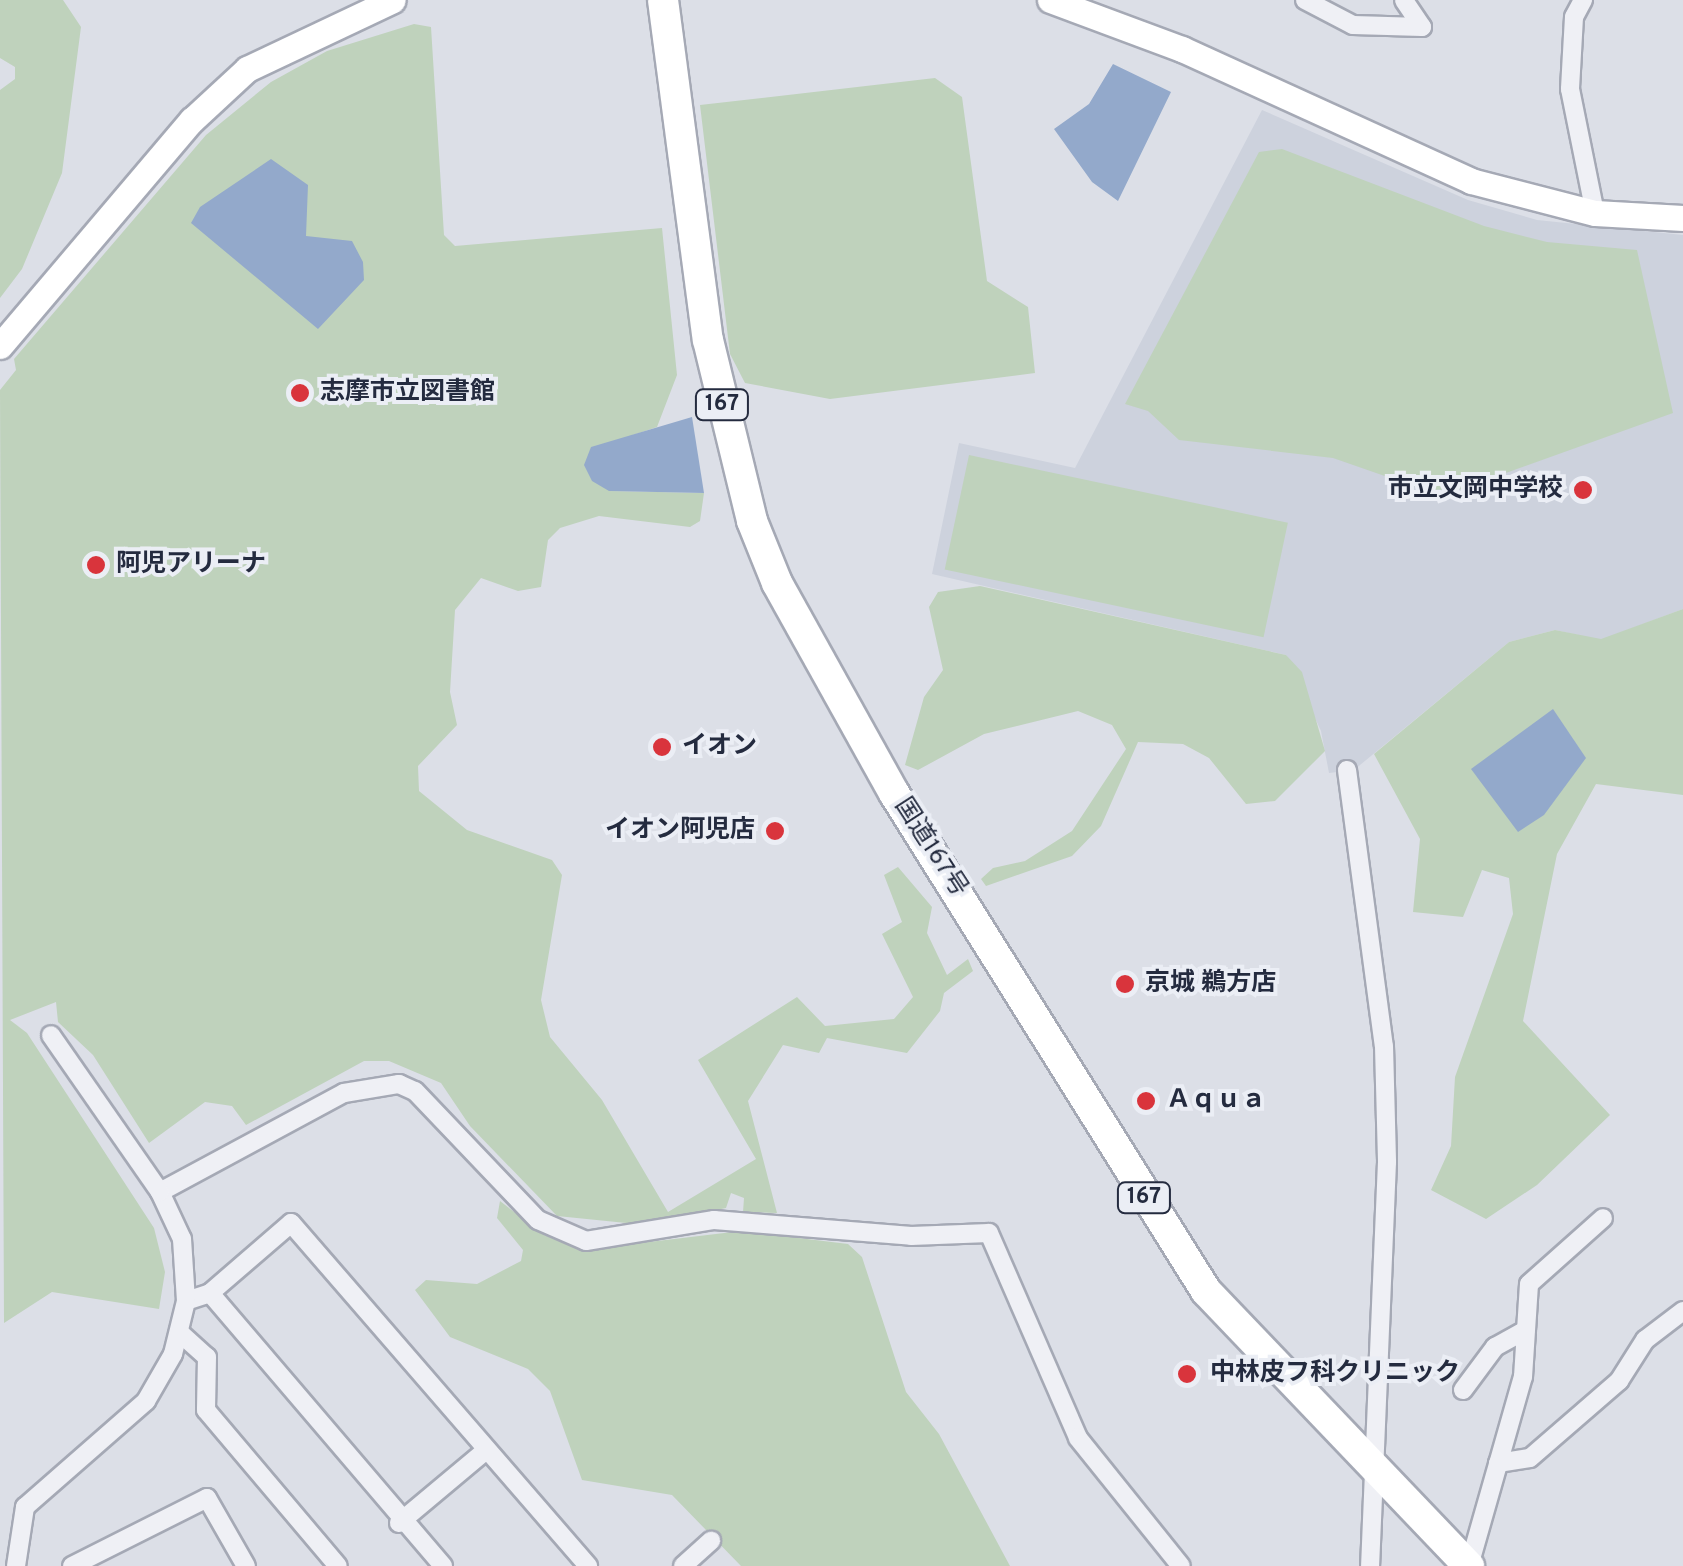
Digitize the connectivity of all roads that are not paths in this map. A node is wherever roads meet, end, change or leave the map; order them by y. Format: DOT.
graph roads {
  1 [pos="393,0"];
  2 [pos="662,0"];
  3 [pos="1050,0"];
  4 [pos="1305,0"];
  5 [pos="1404,0"];
  6 [pos="1583,0"];
  7 [pos="1595,214"];
  8 [pos="1683,218"];
  9 [pos="0,346"];
  10 [pos="1348,770"];
  11 [pos="52,1036"];
  12 [pos="160,1192"];
  13 [pos="1602,1218"];
  14 [pos="210,1293"];
  15 [pos="186,1301"];
  16 [pos="1683,1310"];
  17 [pos="1526,1330"];
  18 [pos="180,1334"];
  19 [pos="1463,1390"];
  20 [pos="484,1451"];
  21 [pos="1498,1463"];
  22 [pos="1370,1466"];
  23 [pos="399,1523"];
  24 [pos="710,1541"];
  25 [pos="16,1566"];
  26 [pos="72,1566"];
  27 [pos="246,1566"];
  28 [pos="338,1566"];
  29 [pos="443,1566"];
  30 [pos="588,1566"];
  31 [pos="684,1566"];
  32 [pos="1182,1566"];
  33 [pos="1370,1566"];
  34 [pos="1469,1566"];
  1 -- 9 [label="street"];
  2 -- 22 [label="highway, 国道167号 / 167"];
  3 -- 7 [label="street"];
  4 -- 5 [label="street"];
  6 -- 7 [label="street"];
  7 -- 8 [label="street"];
  10 -- 22 [label="street"];
  11 -- 12 [label="street"];
  12 -- 15 [label="street"];
  12 -- 32 [label="street"];
  13 -- 17 [label="street"];
  14 -- 15 [label="street"];
  14 -- 20 [label="street"];
  14 -- 23 [label="street"];
  15 -- 18 [label="street"];
  16 -- 21 [label="street"];
  17 -- 19 [label="street"];
  17 -- 21 [label="street"];
  18 -- 25 [label="street"];
  18 -- 28 [label="street"];
  20 -- 23 [label="street"];
  20 -- 30 [label="street"];
  21 -- 34 [label="street"];
  22 -- 33 [label="street"];
  22 -- 34 [label="highway, 国道167号 / 167"];
  23 -- 29 [label="street"];
  24 -- 31 [label="street"];
  26 -- 27 [label="street"];
}
